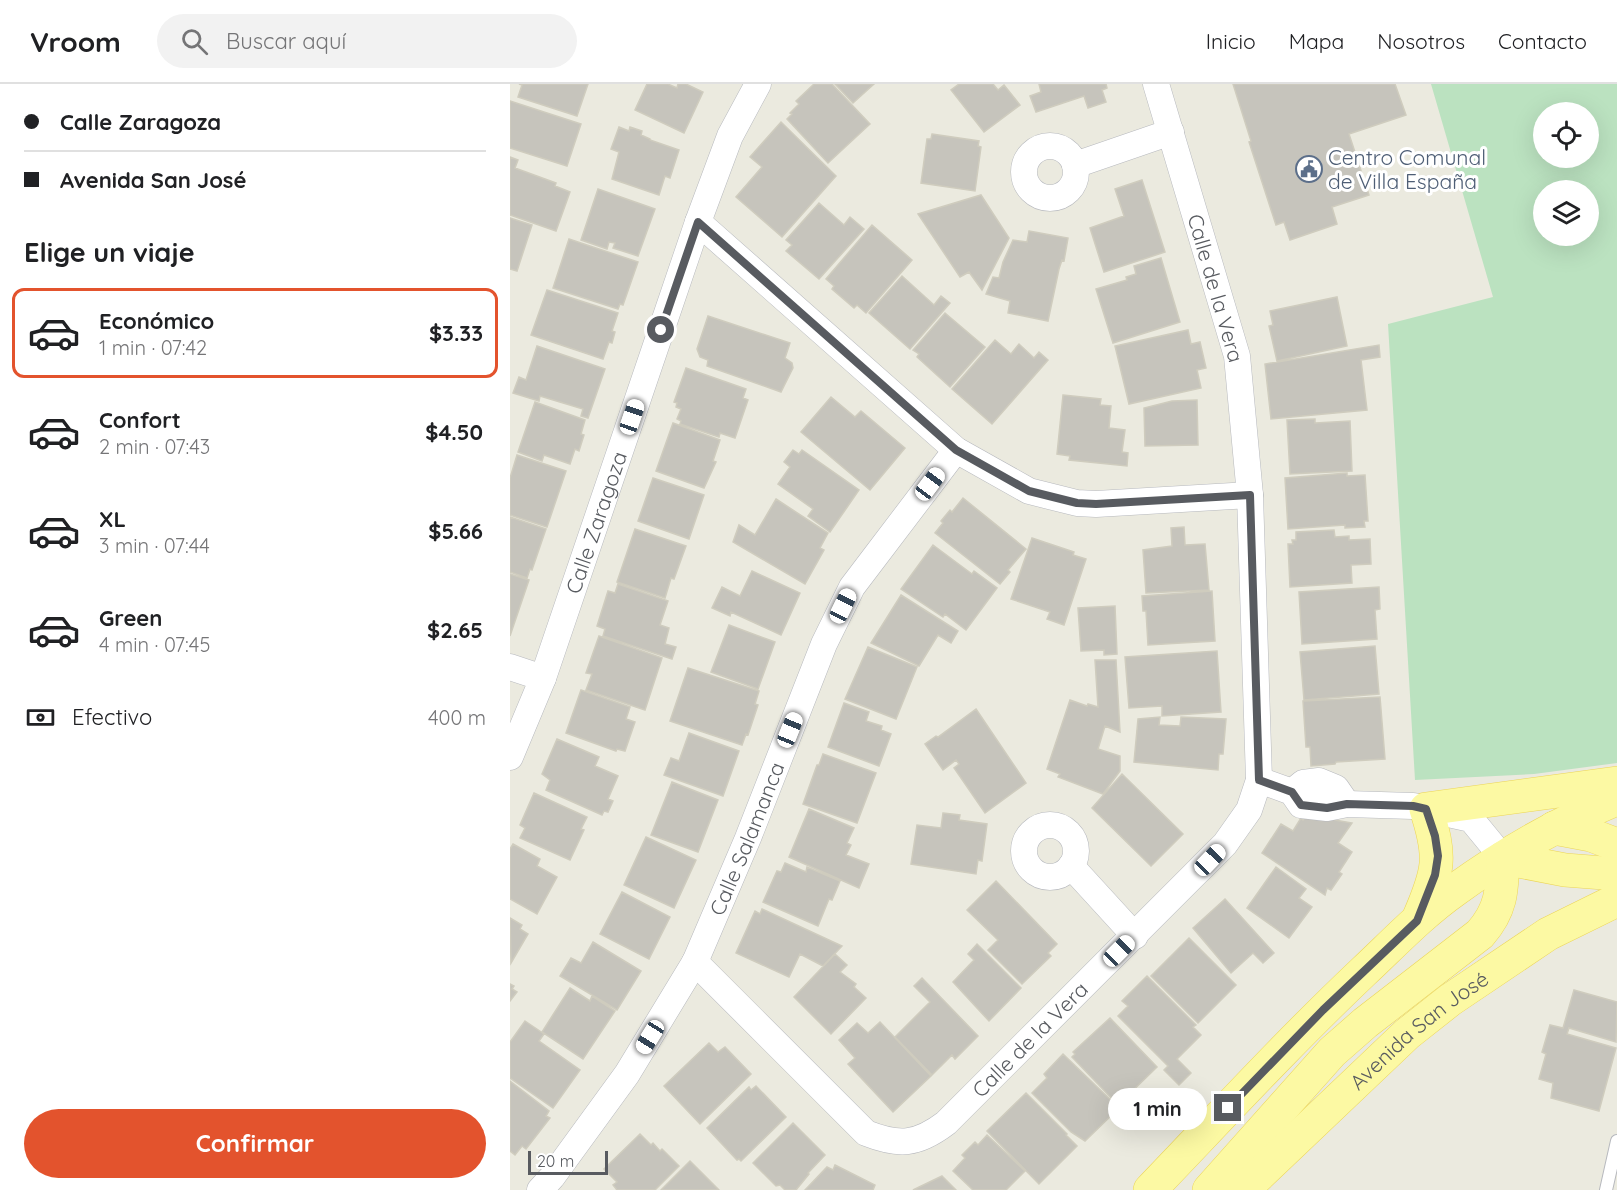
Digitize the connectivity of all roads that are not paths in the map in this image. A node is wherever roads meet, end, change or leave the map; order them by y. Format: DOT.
graph roads {
  1 [pos="758,84"];
  2 [pos="1156,84"];
  3 [pos="1171,132"];
  4 [pos="1075,165"];
  5 [pos="698,222"];
  6 [pos="956,450"];
  7 [pos="1250,495"];
  8 [pos="510,667"];
  9 [pos="543,678"];
  10 [pos="510,757"];
  11 [pos="1259,780"];
  12 [pos="1617,783"];
  13 [pos="1617,799"];
  14 [pos="1426,809"];
  15 [pos="1554,828"];
  16 [pos="1617,845"];
  17 [pos="1503,858"];
  18 [pos="1071,866"];
  19 [pos="1617,874"];
  20 [pos="1617,900"];
  21 [pos="1417,921"];
  22 [pos="1135,936"];
  23 [pos="694,962"];
  24 [pos="1617,1141"];
  25 [pos="552,1186"];
  26 [pos="1150,1190"];
  27 [pos="1209,1190"];
  28 [pos="1242,1190"];
  29 [pos="1606,1190"];
  1 -- 5 [label="street, Calle Zaragoza"];
  2 -- 3 [label="street, Calle de la Vera"];
  3 -- 4 [label="street"];
  3 -- 7 [label="street, Calle de la Vera"];
  5 -- 6 [label="street"];
  5 -- 9 [label="street, Calle Zaragoza"];
  6 -- 7 [label="street"];
  6 -- 23 [label="street, Calle Salamanca"];
  7 -- 11 [label="street, Calle de la Vera"];
  8 -- 9 [label="street"];
  9 -- 10 [label="street, Calle Zaragoza"];
  11 -- 14 [label="street"];
  11 -- 22 [label="street, Calle de la Vera"];
  12 -- 14 [label="main road"];
  13 -- 15 [label="main road"];
  14 -- 17 [label="street"];
  14 -- 21 [label="main road"];
  15 -- 16 [label="main road"];
  15 -- 17 [label="main road"];
  17 -- 19 [label="main road"];
  17 -- 21 [label="main road"];
  17 -- 27 [label="main road"];
  18 -- 22 [label="street"];
  20 -- 28 [label="main road, Avenida San José"];
  21 -- 26 [label="main road"];
  22 -- 23 [label="street, Calle de la Vera"];
  23 -- 25 [label="street, Calle Salamanca"];
  24 -- 29 [label="lane"];
}
